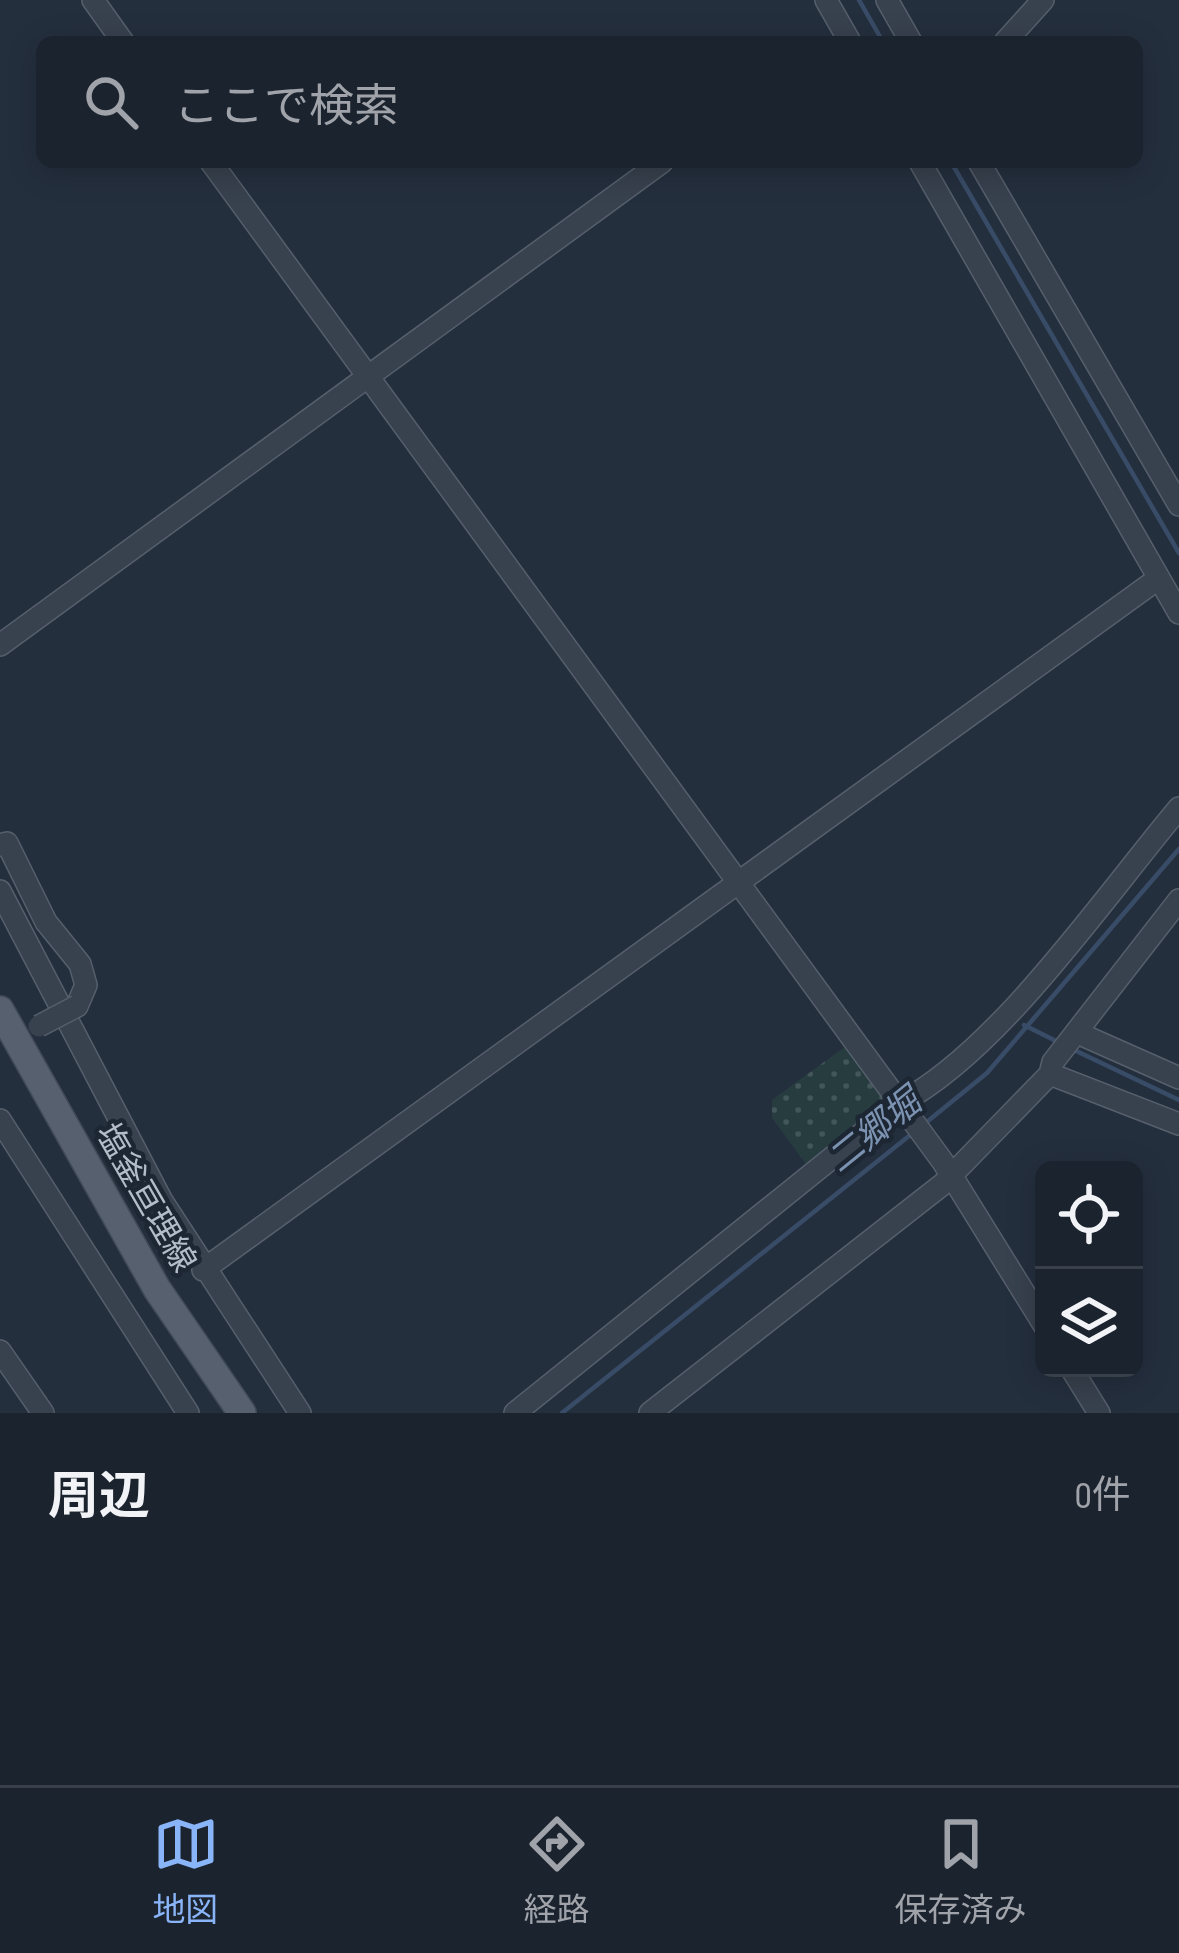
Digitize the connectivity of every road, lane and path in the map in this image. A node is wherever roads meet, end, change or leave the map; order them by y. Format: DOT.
graph roads {
  1 [pos="93,0"];
  2 [pos="826,0"];
  3 [pos="887,0"];
  4 [pos="1042,0"];
  5 [pos="119,36"];
  6 [pos="839,36"];
  7 [pos="908,36"];
  8 [pos="1010,36"];
  9 [pos="215,168"];
  10 [pos="654,168"];
  11 [pos="923,168"];
  12 [pos="982,168"];
  13 [pos="368,376"];
  14 [pos="1179,505"];
  15 [pos="1159,578"];
  16 [pos="1179,614"];
  17 [pos="0,645"];
  18 [pos="1179,808"];
  19 [pos="0,845"];
  20 [pos="736,879"];
  21 [pos="0,891"];
  22 [pos="1179,900"];
  23 [pos="0,1010"];
  24 [pos="18,1036"];
  25 [pos="1076,1037"];
  26 [pos="1052,1068"];
  27 [pos="1179,1078"];
  28 [pos="902,1107"];
  29 [pos="0,1120"];
  30 [pos="1179,1124"];
  31 [pos="946,1167"];
  32 [pos="203,1270"];
  33 [pos="1035,1310"];
  34 [pos="0,1351"];
  35 [pos="1077,1377"];
  36 [pos="43,1413"];
  37 [pos="188,1413"];
  38 [pos="242,1413"];
  39 [pos="300,1413"];
  40 [pos="515,1413"];
  41 [pos="650,1413"];
  42 [pos="1099,1413"];
  1 -- 5 [label="street"];
  2 -- 6 [label="street"];
  3 -- 7 [label="street"];
  4 -- 8 [label="street"];
  9 -- 13 [label="street"];
  10 -- 13 [label="street"];
  11 -- 15 [label="street"];
  12 -- 14 [label="street"];
  13 -- 17 [label="street"];
  13 -- 20 [label="street"];
  15 -- 16 [label="street"];
  15 -- 20 [label="street"];
  18 -- 28 [label="street"];
  19 -- 24 [label="street, bridge"];
  20 -- 28 [label="street"];
  20 -- 32 [label="street"];
  21 -- 32 [label="street"];
  22 -- 25 [label="street"];
  23 -- 24 [label="main road, 塩釜亘理線"];
  24 -- 38 [label="main road, 塩釜亘理線"];
  25 -- 26 [label="street"];
  25 -- 27 [label="street"];
  26 -- 30 [label="street"];
  26 -- 31 [label="street"];
  28 -- 31 [label="street"];
  28 -- 40 [label="street"];
  29 -- 37 [label="street"];
  31 -- 33 [label="street"];
  31 -- 41 [label="street"];
  32 -- 39 [label="street"];
  34 -- 36 [label="street"];
  35 -- 42 [label="street"];
}
